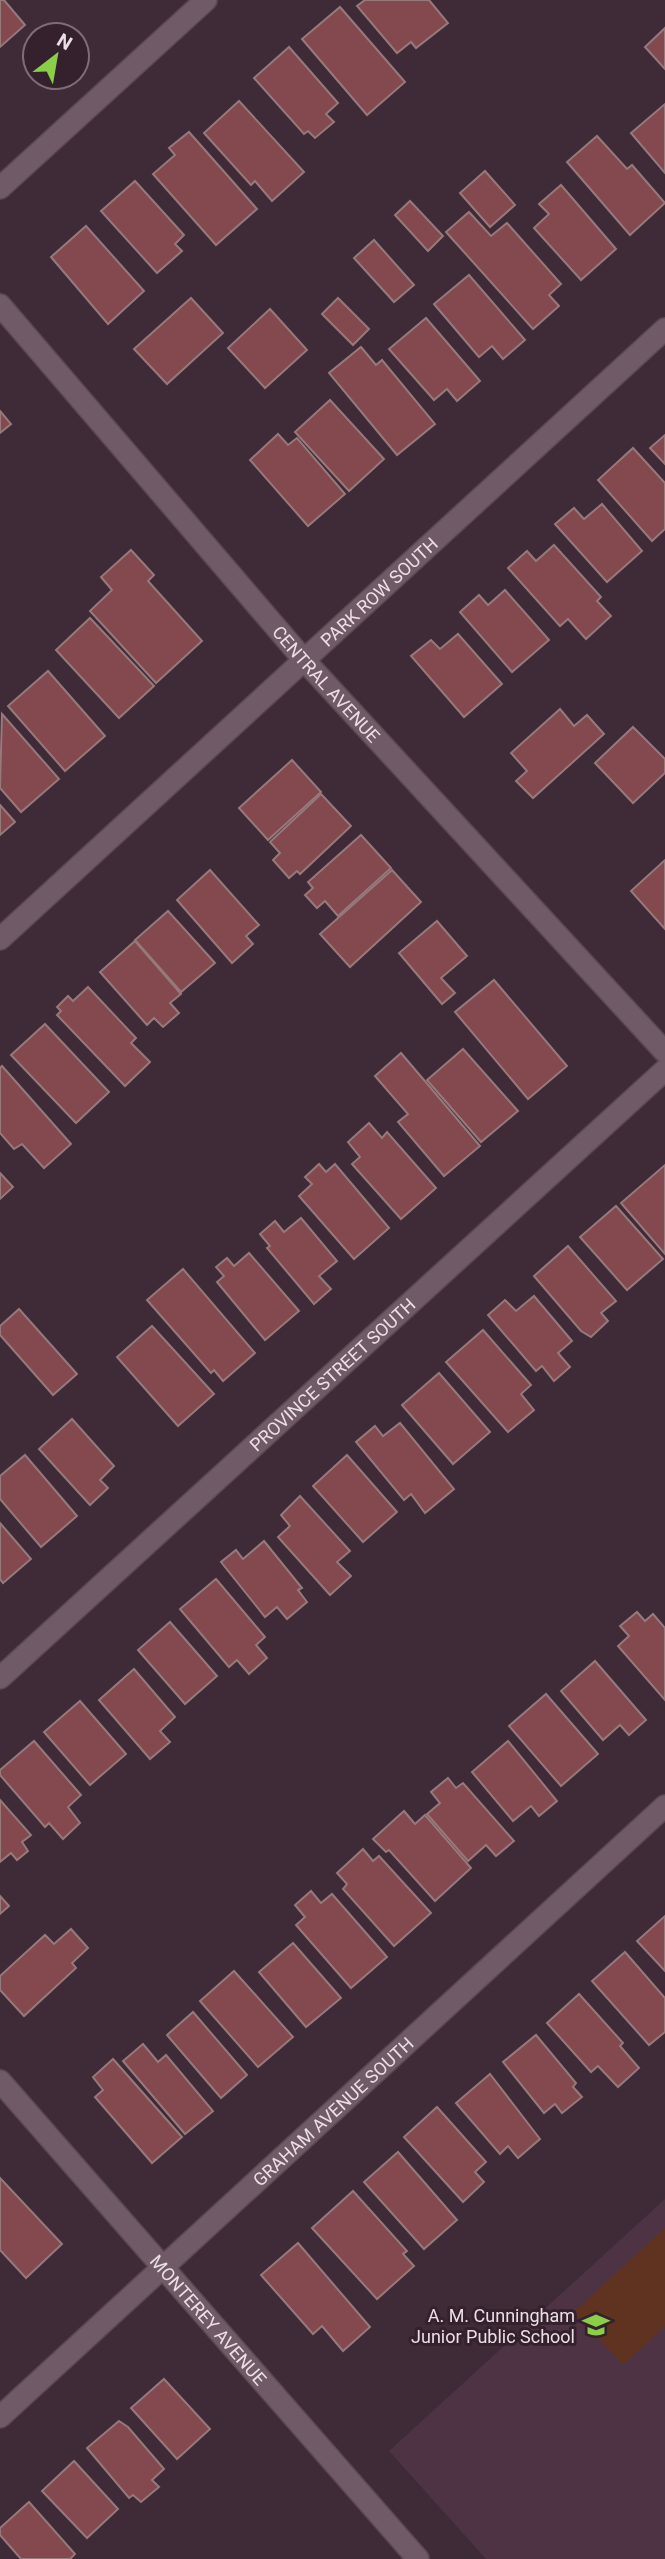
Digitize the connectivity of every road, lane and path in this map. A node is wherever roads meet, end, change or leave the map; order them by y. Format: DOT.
graph roads {
  1 [pos="206,0"];
  2 [pos="0,188"];
  3 [pos="0,305"];
  4 [pos="665,329"];
  5 [pos="304,660"];
  6 [pos="0,939"];
  7 [pos="665,1052"];
  8 [pos="665,1070"];
  9 [pos="0,1678"];
  10 [pos="665,1806"];
  11 [pos="0,2081"];
  12 [pos="163,2267"];
  13 [pos="0,2417"];
  14 [pos="418,2559"];
  1 -- 2 [label="street"];
  3 -- 5 [label="street, CENTRAL AVENUE"];
  4 -- 5 [label="street, PARK ROW SOUTH"];
  5 -- 6 [label="street, PARK ROW SOUTH"];
  5 -- 7 [label="street, CENTRAL AVENUE"];
  8 -- 9 [label="street, PROVINCE STREET SOUTH"];
  10 -- 12 [label="street, GRAHAM AVENUE SOUTH"];
  11 -- 12 [label="street, MONTEREY AVENUE"];
  12 -- 13 [label="street, GRAHAM AVENUE SOUTH"];
  12 -- 14 [label="street, MONTEREY AVENUE"];
}
